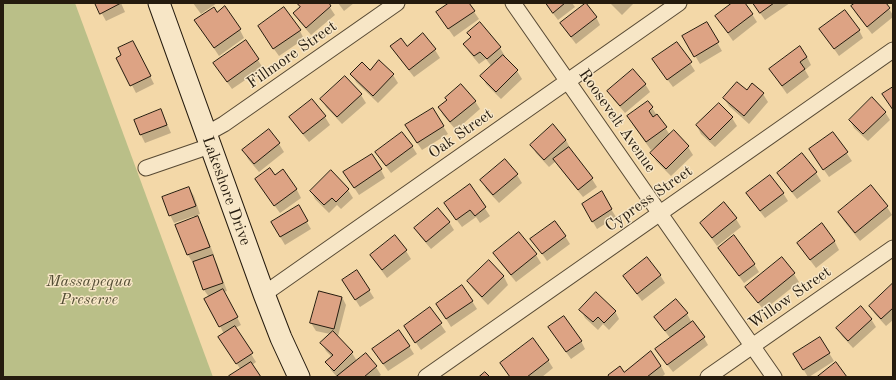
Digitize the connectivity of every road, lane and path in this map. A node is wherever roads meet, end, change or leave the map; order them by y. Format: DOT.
graph roads {
  1 [pos="159,3"];
  2 [pos="397,3"];
  3 [pos="513,3"];
  4 [pos="679,3"];
  5 [pos="893,50"];
  6 [pos="567,81"];
  7 [pos="208,140"];
  8 [pos="146,168"];
  9 [pos="660,214"];
  10 [pos="893,248"];
  11 [pos="264,294"];
  12 [pos="753,346"];
  13 [pos="298,377"];
  14 [pos="426,377"];
  15 [pos="708,377"];
  16 [pos="774,377"];
  1 -- 7 [label="street, Lakeshore Drive"];
  2 -- 7 [label="street, Fillmore Street"];
  3 -- 6 [label="street, Roosevelt Avenue"];
  4 -- 6 [label="street, Oak Street"];
  5 -- 9 [label="street, Cypress Street"];
  6 -- 9 [label="street, Roosevelt Avenue"];
  6 -- 11 [label="street, Oak Street"];
  7 -- 8 [label="street, Fillmore Street"];
  7 -- 11 [label="street, Lakeshore Drive"];
  9 -- 12 [label="street, Roosevelt Avenue"];
  9 -- 14 [label="street, Cypress Street"];
  10 -- 12 [label="street, Willow Street"];
  11 -- 13 [label="street, Lakeshore Drive"];
  12 -- 15 [label="street, Willow Street"];
  12 -- 16 [label="street, Roosevelt Avenue"];
}
